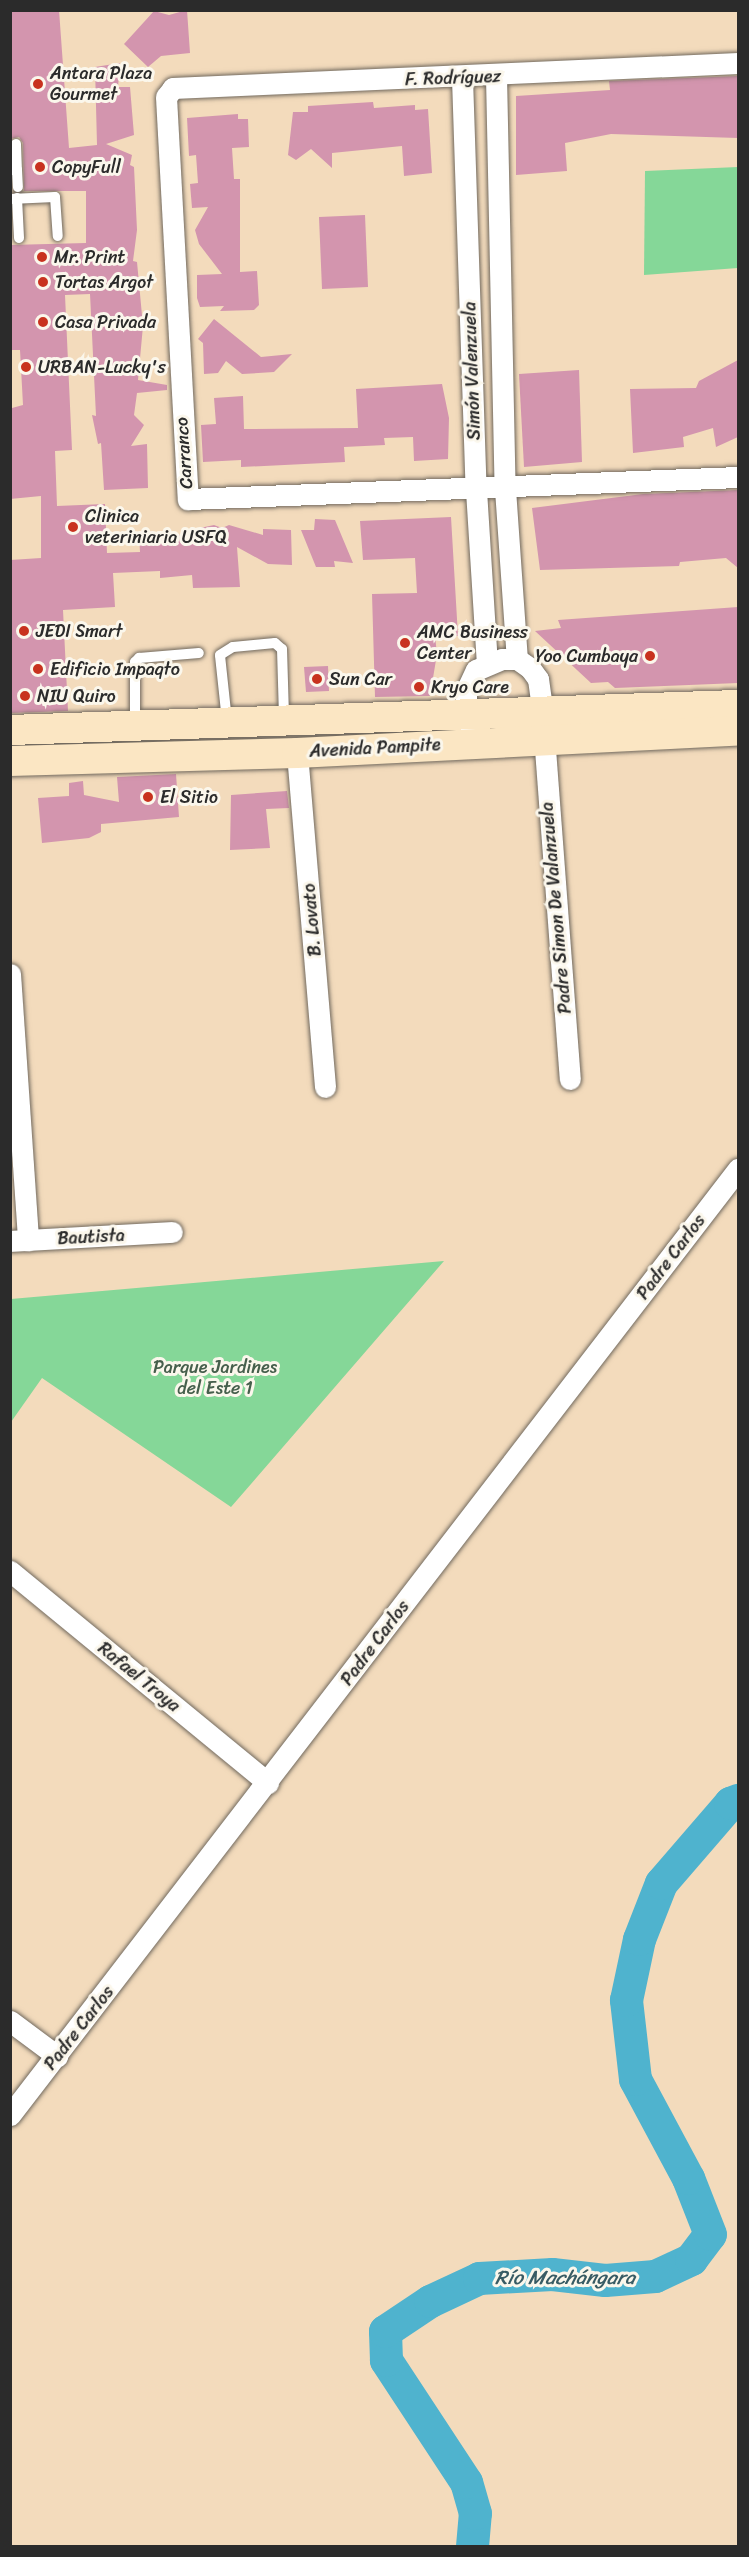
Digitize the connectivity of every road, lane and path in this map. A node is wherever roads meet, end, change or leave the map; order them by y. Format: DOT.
graph roads {
  1 [pos="738,63"];
  2 [pos="496,76"];
  3 [pos="462,78"];
  4 [pos="168,90"];
  5 [pos="16,144"];
  6 [pos="14,170"];
  7 [pos="15,194"];
  8 [pos="466,206"];
  9 [pos="499,217"];
  10 [pos="58,236"];
  11 [pos="20,238"];
  12 [pos="472,359"];
  13 [pos="502,372"];
  14 [pos="738,477"];
  15 [pos="505,489"];
  16 [pos="476,490"];
  17 [pos="200,653"];
  18 [pos="517,659"];
  19 [pos="487,663"];
  20 [pos="738,705"];
  21 [pos="465,712"];
  22 [pos="289,719"];
  23 [pos="227,722"];
  24 [pos="542,724"];
  25 [pos="135,725"];
  26 [pos="10,730"];
  27 [pos="738,731"];
  28 [pos="468,742"];
  29 [pos="297,753"];
  30 [pos="10,761"];
  31 [pos="10,974"];
  32 [pos="570,1079"];
  33 [pos="325,1087"];
  34 [pos="738,1169"];
  35 [pos="172,1232"];
  36 [pos="19,1240"];
  37 [pos="10,1571"];
  38 [pos="268,1783"];
  39 [pos="10,2021"];
  40 [pos="57,2056"];
  41 [pos="10,2115"];
  1 -- 2 [label="street, F. Rodríguez"];
  2 -- 3 [label="street, F. Rodríguez"];
  2 -- 9 [label="street, Simón Valenzuela"];
  3 -- 4 [label="street, F. Rodríguez"];
  3 -- 8 [label="street, Simón Valenzuela"];
  4 -- 16 [label="street, Carranco"];
  5 -- 6 [label="lane"];
  6 -- 7 [label="lane"];
  7 -- 10 [label="lane"];
  7 -- 11 [label="lane"];
  8 -- 9 [label="street"];
  8 -- 12 [label="street, Simón Valenzuela"];
  9 -- 13 [label="street, Simón Valenzuela"];
  12 -- 13 [label="street"];
  12 -- 16 [label="street, Simón Valenzuela"];
  13 -- 15 [label="street, Simón Valenzuela"];
  14 -- 15 [label="street"];
  15 -- 16 [label="street, Carranco"];
  15 -- 18 [label="street, Simón Valenzuela"];
  16 -- 19 [label="street, Simón Valenzuela"];
  17 -- 25 [label="lane"];
  18 -- 19 [label="street"];
  18 -- 24 [label="street"];
  19 -- 21 [label="street"];
  20 -- 24 [label="street, Avenida Pampite"];
  21 -- 22 [label="street, Avenida Pampite"];
  21 -- 24 [label="street, Avenida Pampite"];
  21 -- 28 [label="street"];
  22 -- 23 [label="street, Avenida Pampite"];
  22 -- 23 [label="lane"];
  22 -- 29 [label="street"];
  23 -- 25 [label="street, Avenida Pampite"];
  24 -- 27 [label="street, Avenida Pampite"];
  24 -- 28 [label="street, Avenida Pampite"];
  24 -- 32 [label="street, Padre Simon De Valanzuela"];
  25 -- 26 [label="street, Avenida Pampite"];
  28 -- 29 [label="street, Avenida Pampite"];
  29 -- 30 [label="street, Avenida Pampite"];
  29 -- 33 [label="street, B. Lovato"];
  31 -- 36 [label="street"];
  34 -- 38 [label="street, Padre Carlos"];
  35 -- 36 [label="street, Bautista"];
  37 -- 38 [label="street, Rafael Troya"];
  38 -- 40 [label="street, Padre Carlos"];
  39 -- 40 [label="street"];
  40 -- 41 [label="street, Padre Carlos"];
}
